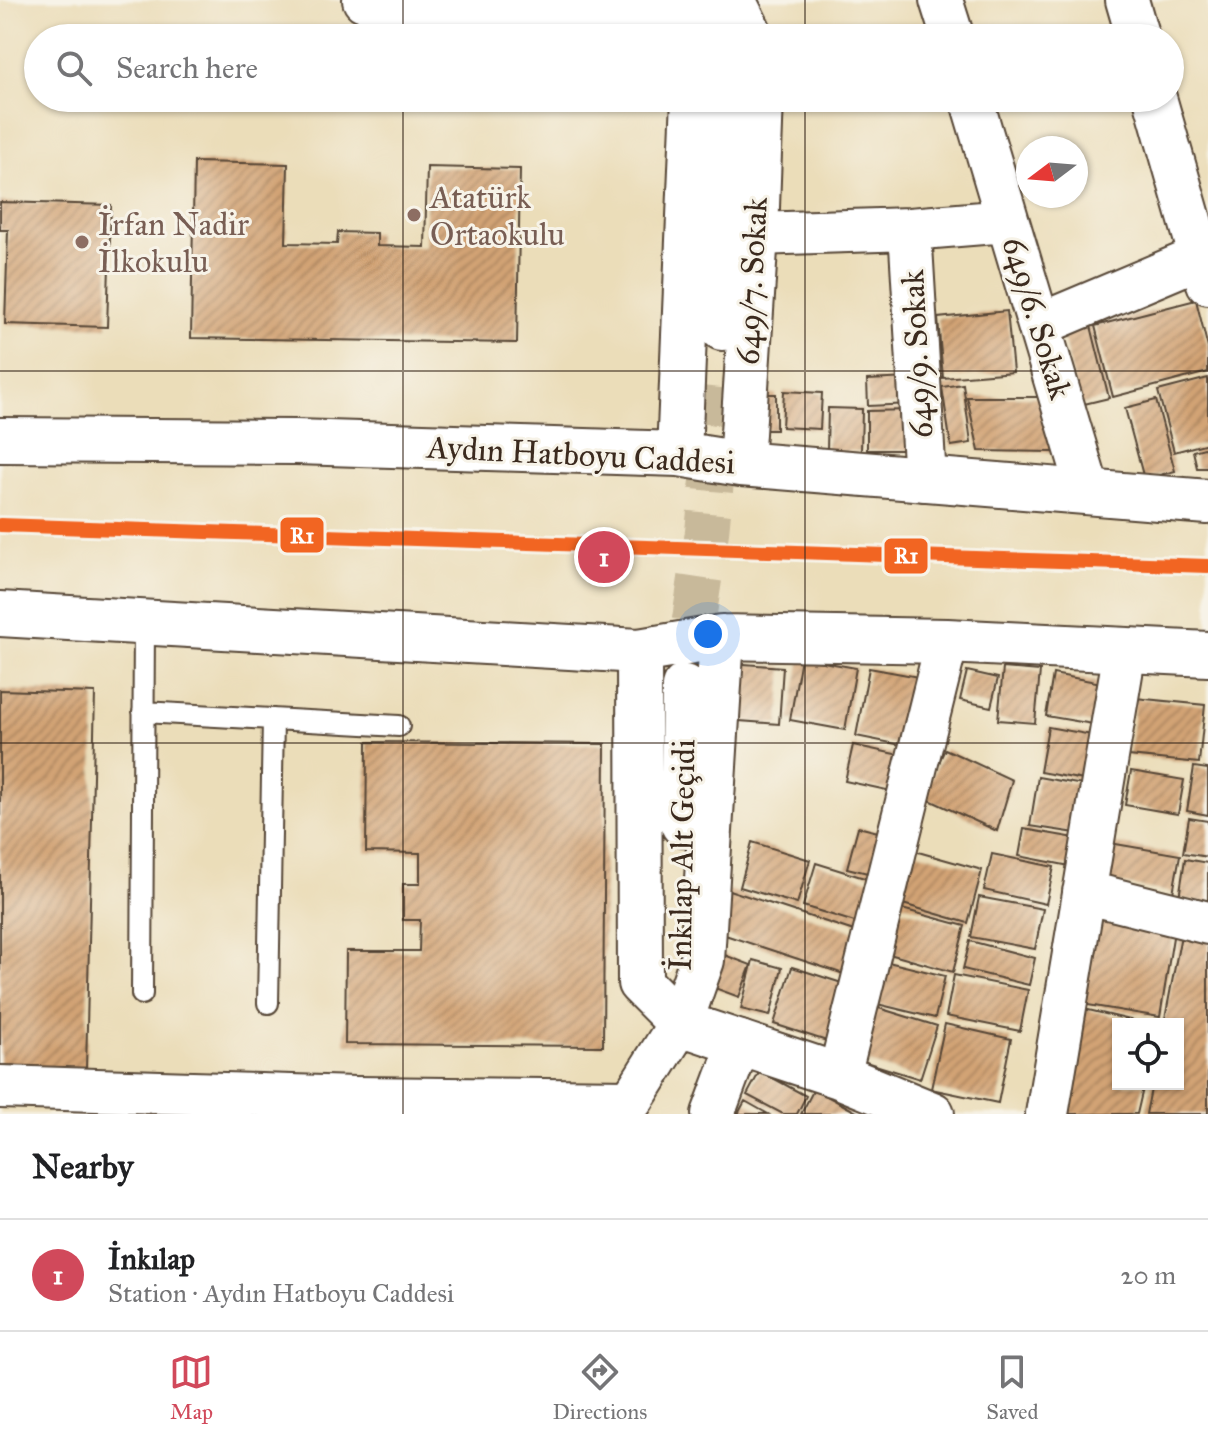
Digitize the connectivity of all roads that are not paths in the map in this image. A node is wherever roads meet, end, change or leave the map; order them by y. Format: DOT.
graph roads {
  1 [pos="364,0"];
  2 [pos="941,0"];
  3 [pos="1127,0"];
  4 [pos="425,1"];
  5 [pos="717,15"];
  6 [pos="949,24"];
  7 [pos="1134,24"];
  8 [pos="693,112"];
  9 [pos="727,112"];
  10 [pos="760,112"];
  11 [pos="975,112"];
  12 [pos="1159,112"];
  13 [pos="1007,221"];
  14 [pos="910,229"];
  15 [pos="756,234"];
  16 [pos="1206,267"];
  17 [pos="1039,325"];
  18 [pos="721,388"];
  19 [pos="0,440"];
  20 [pos="679,454"];
  21 [pos="741,464"];
  22 [pos="925,480"];
  23 [pos="1089,493"];
  24 [pos="1208,502"];
  25 [pos="0,614"];
  26 [pos="144,623"];
  27 [pos="722,637"];
  28 [pos="947,641"];
  29 [pos="1125,650"];
  30 [pos="639,651"];
  31 [pos="1208,654"];
  32 [pos="684,687"];
  33 [pos="143,712"];
  34 [pos="273,719"];
  35 [pos="399,726"];
  36 [pos="1084,892"];
  37 [pos="1208,923"];
  38 [pos="142,994"];
  39 [pos="268,1003"];
  40 [pos="680,1023"];
  41 [pos="740,1042"];
  42 [pos="839,1076"];
  43 [pos="0,1087"];
  44 [pos="94,1102"];
  45 [pos="713,1114"];
  46 [pos="932,1114"];
  47 [pos="1047,1114"];
  1 -- 4 [label="street"];
  2 -- 6 [label="street"];
  3 -- 7 [label="street"];
  4 -- 5 [label="street"];
  8 -- 20 [label="street, 649/7. Sokak"];
  9 -- 18 [label="street"];
  10 -- 15 [label="street, 649/7. Sokak"];
  11 -- 13 [label="street, 649/6. Sokak"];
  12 -- 16 [label="street"];
  13 -- 14 [label="street"];
  13 -- 17 [label="street, 649/6. Sokak"];
  14 -- 15 [label="street"];
  14 -- 22 [label="street, 649/9. Sokak"];
  15 -- 21 [label="street, 649/7. Sokak"];
  16 -- 17 [label="street"];
  17 -- 23 [label="street, 649/6. Sokak"];
  19 -- 20 [label="street, Aydın Hatboyu Caddesi"];
  20 -- 21 [label="street, Aydın Hatboyu Caddesi"];
  21 -- 22 [label="street, Aydın Hatboyu Caddesi"];
  22 -- 23 [label="street, Aydın Hatboyu Caddesi"];
  23 -- 24 [label="street, Aydın Hatboyu Caddesi"];
  25 -- 26 [label="street"];
  26 -- 30 [label="street"];
  26 -- 33 [label="lane"];
  27 -- 28 [label="street"];
  27 -- 30 [label="street"];
  27 -- 40 [label="street"];
  28 -- 29 [label="street"];
  28 -- 42 [label="street"];
  29 -- 31 [label="street"];
  29 -- 36 [label="street"];
  30 -- 40 [label="street"];
  32 -- 40 [label="street, İnkılap Alt Geçidi"];
  33 -- 34 [label="lane"];
  33 -- 38 [label="lane"];
  34 -- 35 [label="lane"];
  34 -- 39 [label="lane"];
  36 -- 37 [label="street"];
  36 -- 47 [label="street"];
  40 -- 41 [label="street"];
  40 -- 44 [label="street"];
  41 -- 42 [label="street"];
  41 -- 45 [label="street"];
  42 -- 46 [label="street"];
  43 -- 44 [label="street"];
}
